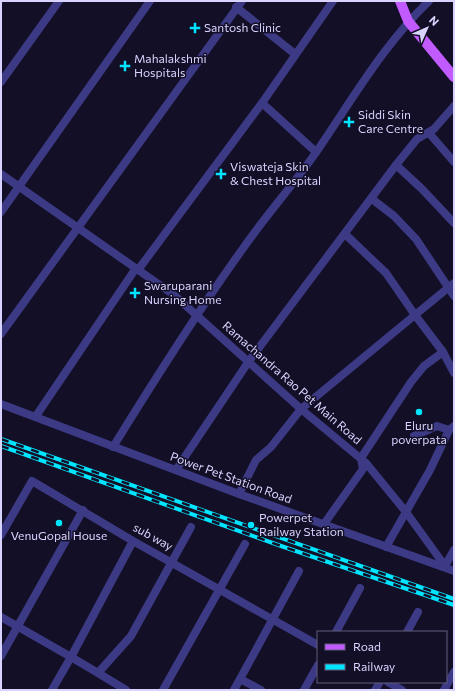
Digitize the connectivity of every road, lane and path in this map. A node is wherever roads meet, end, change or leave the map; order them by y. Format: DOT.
graph roads {
  1 [pos="59,1"];
  2 [pos="150,1"];
  3 [pos="333,1"];
  4 [pos="400,1"];
  5 [pos="429,1"];
  6 [pos="239,4"];
  7 [pos="408,21"];
  8 [pos="295,54"];
  9 [pos="454,77"];
  10 [pos="1,82"];
  11 [pos="262,103"];
  12 [pos="454,106"];
  13 [pos="429,133"];
  14 [pos="316,152"];
  15 [pos="454,162"];
  16 [pos="396,165"];
  17 [pos="1,174"];
  18 [pos="19,187"];
  19 [pos="372,198"];
  20 [pos="1,212"];
  21 [pos="454,223"];
  22 [pos="77,228"];
  23 [pos="345,234"];
  24 [pos="137,269"];
  25 [pos="451,285"];
  26 [pos="454,296"];
  27 [pos="196,315"];
  28 [pos="415,315"];
  29 [pos="1,334"];
  30 [pos="443,352"];
  31 [pos="249,361"];
  32 [pos="454,373"];
  33 [pos="1,404"];
  34 [pos="301,409"];
  35 [pos="36,416"];
  36 [pos="452,431"];
  37 [pos="414,436"];
  38 [pos="113,448"];
  39 [pos="361,458"];
  40 [pos="176,470"];
  41 [pos="239,494"];
  42 [pos="83,510"];
  43 [pos="406,512"];
  44 [pos="324,524"];
  45 [pos="190,527"];
  46 [pos="1,535"];
  47 [pos="133,541"];
  48 [pos="245,544"];
  49 [pos="386,546"];
  50 [pos="454,550"];
  51 [pos="173,562"];
  52 [pos="445,566"];
  53 [pos="454,571"];
  54 [pos="299,572"];
  55 [pos="360,588"];
  56 [pos="221,589"];
  57 [pos="418,612"];
  58 [pos="1,617"];
  59 [pos="273,620"];
  60 [pos="17,626"];
  61 [pos="337,631"];
  62 [pos="408,631"];
  63 [pos="317,644"];
  64 [pos="1,656"];
  65 [pos="71,657"];
  66 [pos="317,667"];
  67 [pos="454,672"];
  68 [pos="98,673"];
  69 [pos="240,679"];
  70 [pos="390,683"];
  71 [pos="52,690"];
  72 [pos="126,690"];
  73 [pos="163,690"];
  74 [pos="234,690"];
  75 [pos="261,690"];
  76 [pos="304,690"];
  77 [pos="402,690"];
  78 [pos="444,690"];
  1 -- 10 [label="street"];
  2 -- 18 [label="street"];
  3 -- 8 [label="street"];
  4 -- 7 [label="main road"];
  5 -- 7 [label="street"];
  6 -- 8 [label="street"];
  6 -- 22 [label="street"];
  7 -- 9 [label="main road"];
  7 -- 14 [label="street"];
  8 -- 11 [label="street"];
  11 -- 14 [label="street"];
  11 -- 24 [label="street"];
  12 -- 13 [label="street"];
  13 -- 15 [label="street"];
  13 -- 16 [label="street"];
  14 -- 27 [label="street"];
  16 -- 19 [label="street"];
  16 -- 21 [label="street"];
  17 -- 18 [label="street, Ramachandra Rao Pet Main Road"];
  18 -- 20 [label="street"];
  18 -- 22 [label="street, Ramachandra Rao Pet Main Road"];
  19 -- 23 [label="street"];
  19 -- 25 [label="street"];
  22 -- 24 [label="street, Ramachandra Rao Pet Main Road"];
  22 -- 29 [label="street"];
  23 -- 28 [label="street"];
  23 -- 31 [label="street"];
  24 -- 27 [label="street, Ramachandra Rao Pet Main Road"];
  24 -- 35 [label="street"];
  25 -- 26 [label="street"];
  25 -- 28 [label="street"];
  27 -- 31 [label="street, Ramachandra Rao Pet Main Road"];
  27 -- 38 [label="street"];
  28 -- 30 [label="street"];
  28 -- 34 [label="street"];
  30 -- 32 [label="street"];
  30 -- 39 [label="street"];
  31 -- 34 [label="street, Ramachandra Rao Pet Main Road"];
  31 -- 40 [label="street"];
  33 -- 35 [label="street, Power Pet Station Road"];
  34 -- 39 [label="street, Ramachandra Rao Pet Main Road"];
  34 -- 41 [label="street"];
  35 -- 38 [label="street, Power Pet Station Road"];
  36 -- 37 [label="street"];
  36 -- 43 [label="street"];
  38 -- 40 [label="street, Power Pet Station Road"];
  39 -- 43 [label="street, Ramachandra Rao Pet Main Road"];
  39 -- 44 [label="street"];
  40 -- 41 [label="street, Power Pet Station Road"];
  41 -- 44 [label="street, Power Pet Station Road"];
  42 -- 46 [label="street, sub way"];
  42 -- 47 [label="street, sub way"];
  42 -- 60 [label="street"];
  43 -- 49 [label="street"];
  43 -- 52 [label="street, Ramachandra Rao Pet Main Road"];
  44 -- 49 [label="street, Power Pet Station Road"];
  45 -- 51 [label="street"];
  47 -- 51 [label="street, sub way"];
  47 -- 65 [label="street"];
  48 -- 56 [label="street"];
  49 -- 52 [label="street, Power Pet Station Road"];
  50 -- 52 [label="street"];
  51 -- 56 [label="street, sub way"];
  51 -- 68 [label="street"];
  52 -- 53 [label="street, Power Pet Station Road"];
  54 -- 59 [label="street"];
  55 -- 61 [label="street"];
  56 -- 59 [label="street, sub way"];
  56 -- 73 [label="street"];
  57 -- 62 [label="street"];
  58 -- 60 [label="street"];
  59 -- 63 [label="street, sub way"];
  59 -- 69 [label="street"];
  60 -- 64 [label="street"];
  60 -- 65 [label="street"];
  65 -- 68 [label="street"];
  65 -- 71 [label="street"];
  66 -- 76 [label="street"];
  67 -- 78 [label="street"];
  68 -- 72 [label="street"];
  69 -- 74 [label="street"];
  69 -- 75 [label="street"];
  70 -- 77 [label="street"];
}
